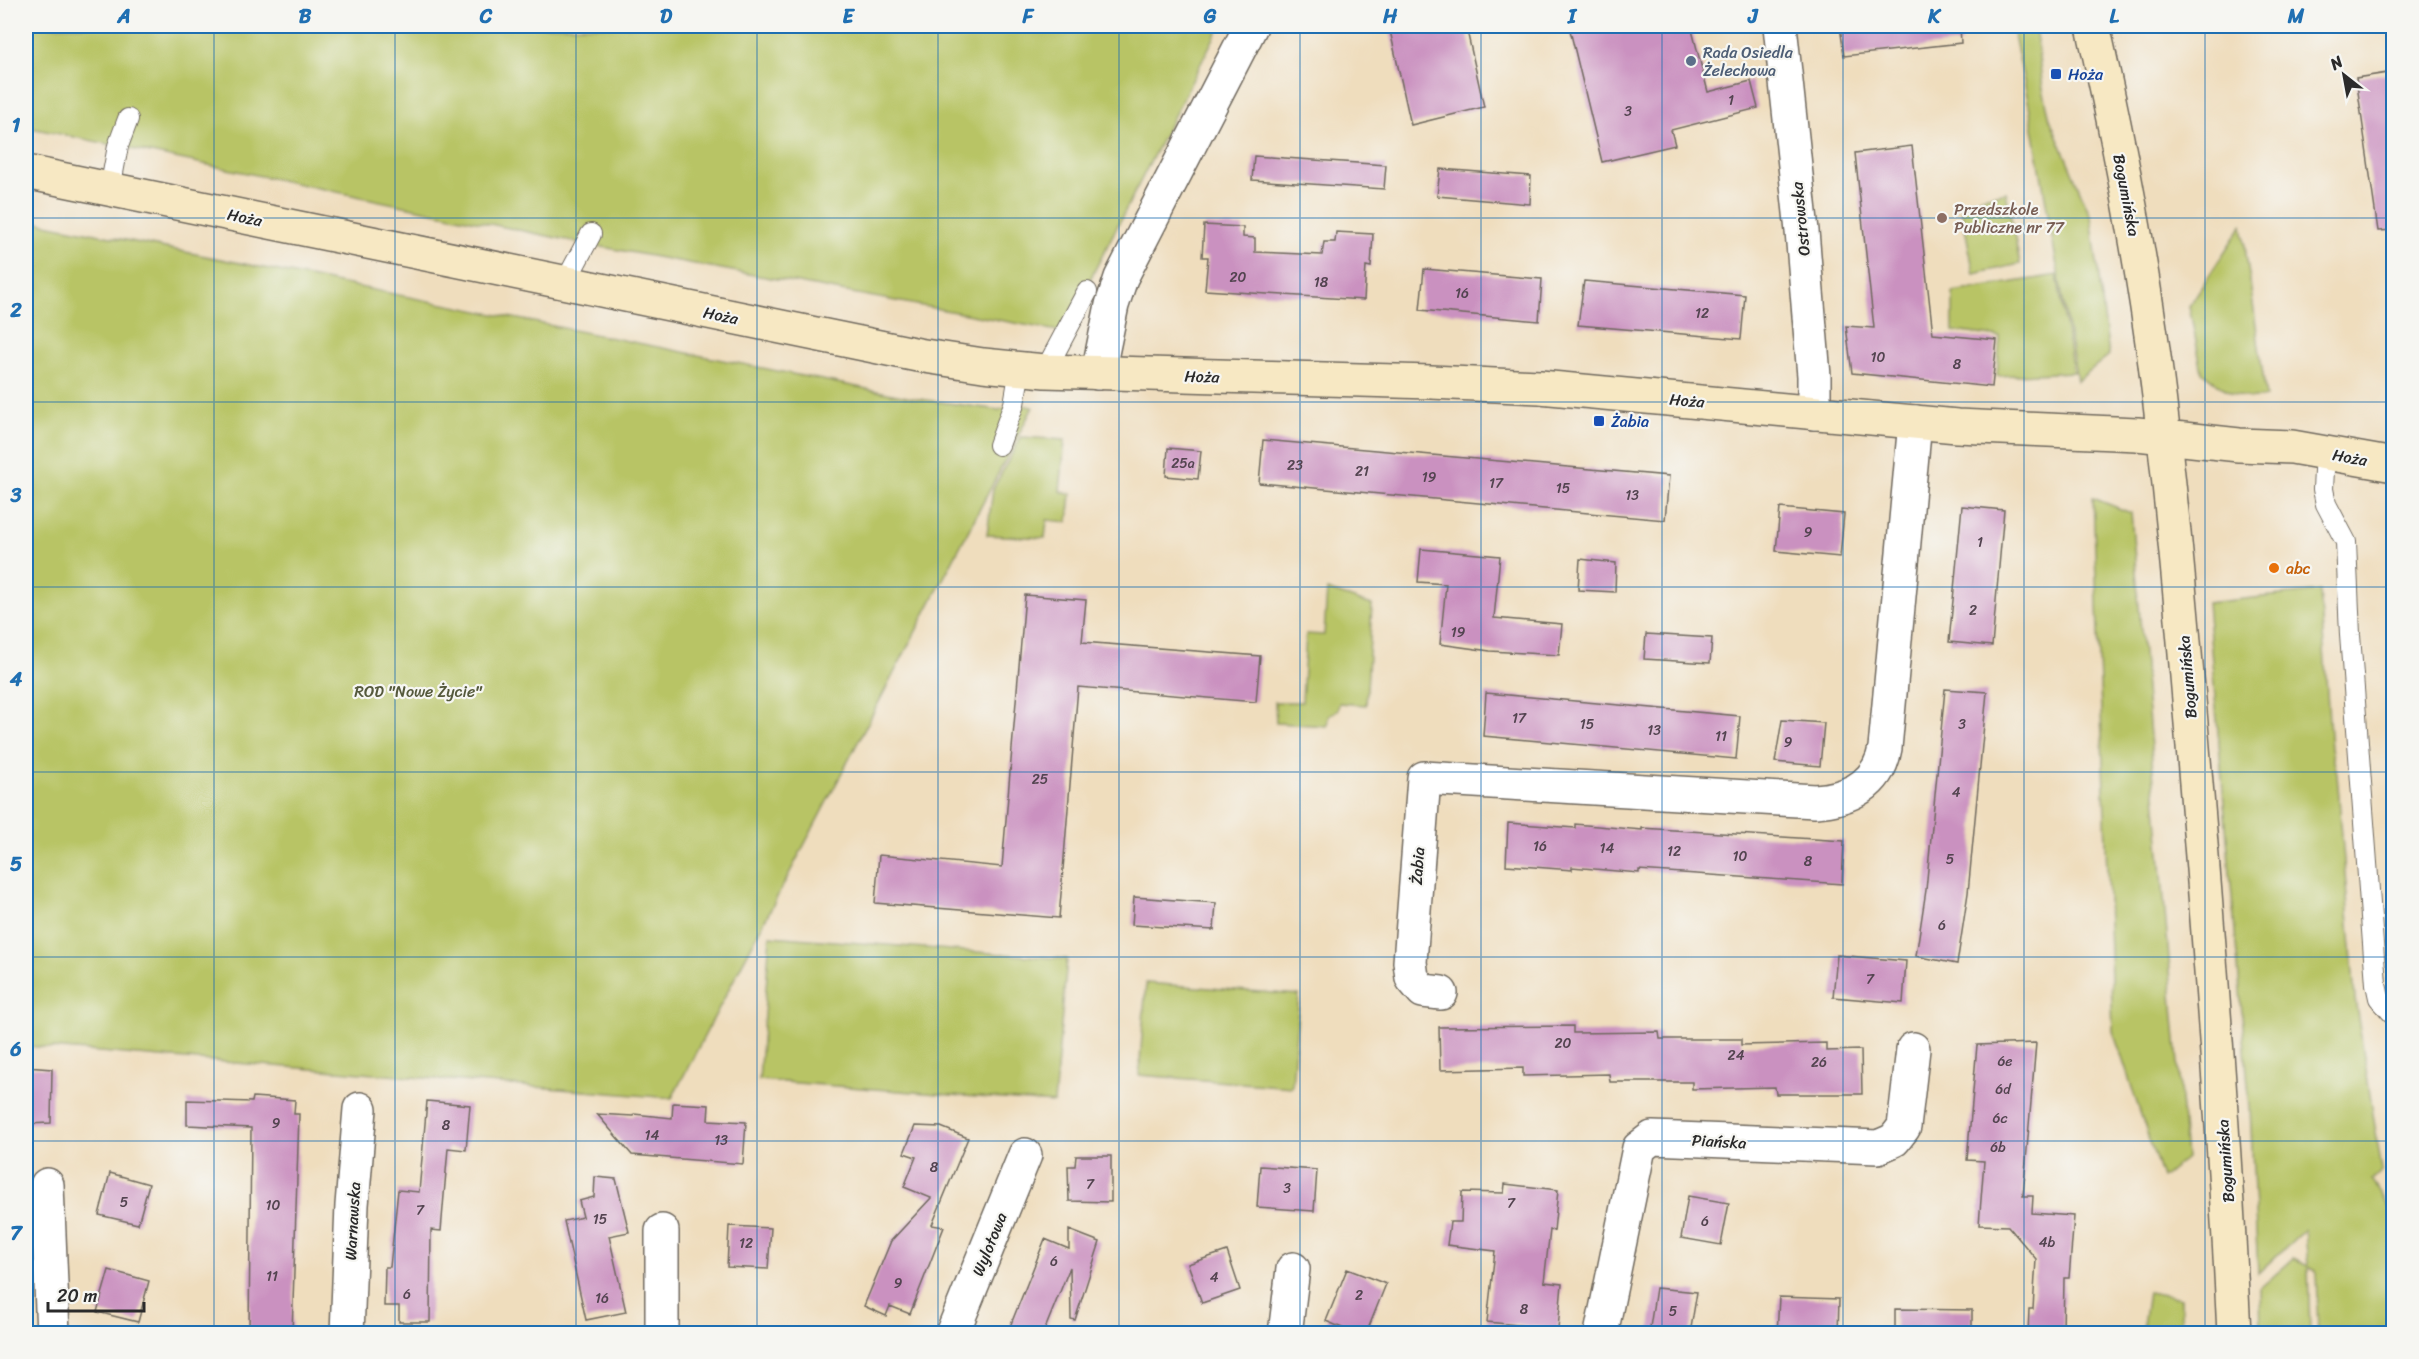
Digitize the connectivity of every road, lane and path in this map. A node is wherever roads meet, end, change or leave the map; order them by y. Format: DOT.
graph roads {
  1 [pos="1251,26"];
  2 [pos="1780,26"];
  3 [pos="2093,26"];
  4 [pos="128,119"];
  5 [pos="26,172"];
  6 [pos="110,189"];
  7 [pos="591,234"];
  8 [pos="565,283"];
  9 [pos="1087,292"];
  10 [pos="1032,370"];
  11 [pos="1098,373"];
  12 [pos="1814,413"];
  13 [pos="1916,422"];
  14 [pos="2164,436"];
  15 [pos="999,445"];
  16 [pos="2325,452"];
  17 [pos="2394,465"];
  18 [pos="1441,993"];
  19 [pos="2394,1014"];
  20 [pos="1913,1049"];
  21 [pos="360,1109"];
  22 [pos="1025,1155"];
  23 [pos="47,1185"];
  24 [pos="662,1231"];
  25 [pos="1293,1269"];
  26 [pos="53,1334"];
  27 [pos="347,1334"];
  28 [pos="662,1334"];
  29 [pos="952,1334"];
  30 [pos="1285,1334"];
  31 [pos="1601,1334"];
  32 [pos="2234,1334"];
  1 -- 11 [label="street"];
  2 -- 12 [label="street, Ostrowska"];
  3 -- 14 [label="street, Bogumińska"];
  4 -- 6 [label="lane"];
  5 -- 6 [label="street, Hoża"];
  6 -- 8 [label="street, Hoża"];
  7 -- 8 [label="lane"];
  8 -- 10 [label="street, Hoża"];
  9 -- 10 [label="lane"];
  10 -- 11 [label="street, Hoża"];
  10 -- 15 [label="lane"];
  11 -- 12 [label="street, Hoża"];
  12 -- 13 [label="street, Hoża"];
  13 -- 14 [label="street, Hoża"];
  13 -- 18 [label="street, Żabia"];
  14 -- 16 [label="street, Hoża"];
  14 -- 32 [label="street, Bogumińska"];
  16 -- 17 [label="street, Hoża"];
  16 -- 19 [label="lane"];
  20 -- 31 [label="street, Piańska"];
  21 -- 27 [label="street, Warnawska"];
  22 -- 29 [label="street, Wylotowa"];
  23 -- 26 [label="street"];
  24 -- 28 [label="street"];
  25 -- 30 [label="street"];
}
